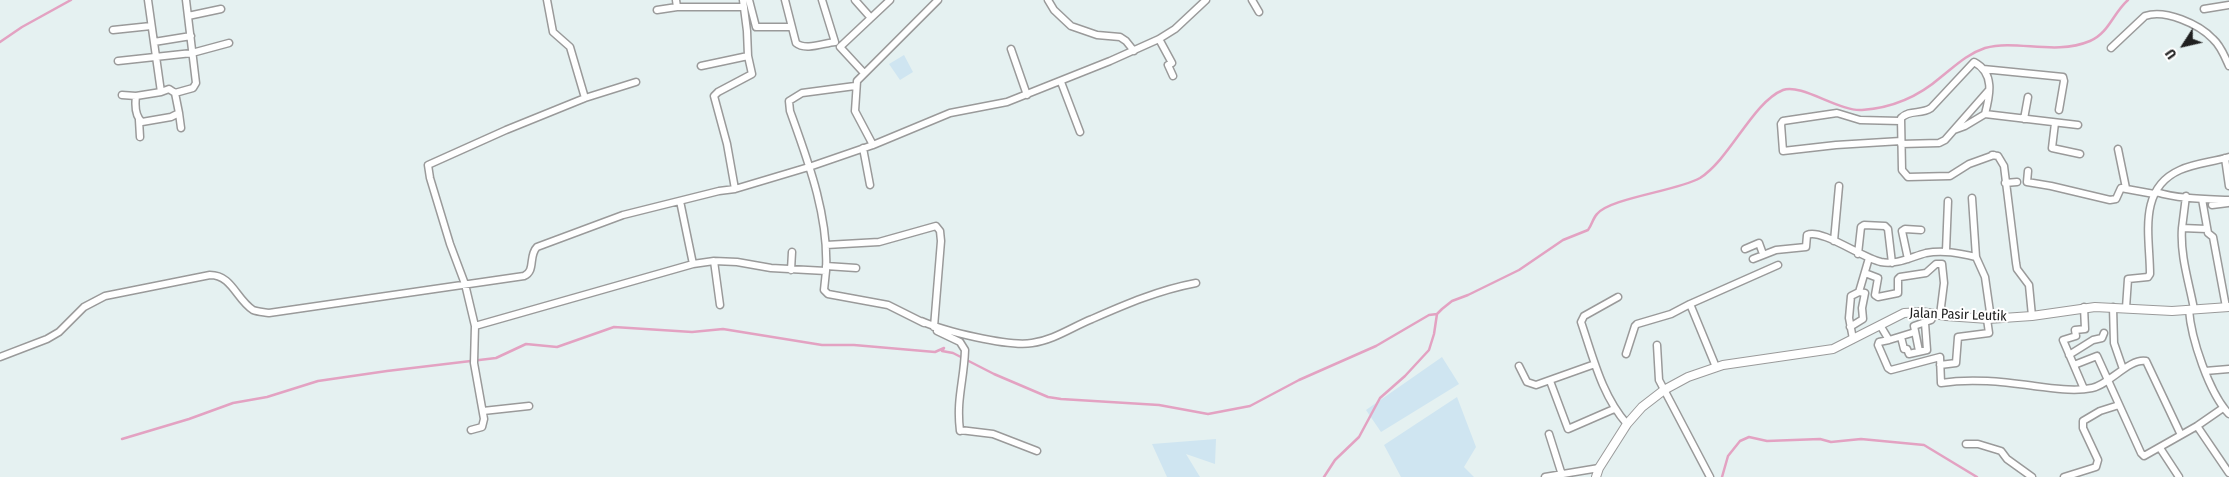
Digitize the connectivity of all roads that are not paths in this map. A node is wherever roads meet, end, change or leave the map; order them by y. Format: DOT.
graph roads {
  1 [pos="148,0"];
  2 [pos="186,0"];
  3 [pos="546,0"];
  4 [pos="749,0"];
  5 [pos="785,0"];
  6 [pos="822,0"];
  7 [pos="855,0"];
  8 [pos="890,0"];
  9 [pos="938,0"];
  10 [pos="1048,0"];
  11 [pos="1206,0"];
  12 [pos="1252,0"];
  13 [pos="744,3"];
  14 [pos="676,4"];
  15 [pos="2229,5"];
  16 [pos="2204,9"];
  17 [pos="221,10"];
  18 [pos="657,10"];
  19 [pos="1259,12"];
  20 [pos="188,16"];
  21 [pos="871,18"];
  22 [pos="151,26"];
  23 [pos="791,27"];
  24 [pos="113,30"];
  25 [pos="191,36"];
  26 [pos="1158,39"];
  27 [pos="154,42"];
  28 [pos="835,42"];
  29 [pos="229,43"];
  30 [pos="840,47"];
  31 [pos="2111,48"];
  32 [pos="1011,49"];
  33 [pos="1134,51"];
  34 [pos="192,53"];
  35 [pos="748,56"];
  36 [pos="156,58"];
  37 [pos="118,61"];
  38 [pos="702,66"];
  39 [pos="2229,66"];
  40 [pos="1983,69"];
  41 [pos="864,73"];
  42 [pos="1173,76"];
  43 [pos="636,82"];
  44 [pos="1061,82"];
  45 [pos="855,86"];
  46 [pos="1989,90"];
  47 [pos="161,92"];
  48 [pos="175,93"];
  49 [pos="122,95"];
  50 [pos="1028,95"];
  51 [pos="136,96"];
  52 [pos="2028,97"];
  53 [pos="585,98"];
  54 [pos="2059,110"];
  55 [pos="179,113"];
  56 [pos="1984,114"];
  57 [pos="2024,119"];
  58 [pos="139,120"];
  59 [pos="1900,121"];
  60 [pos="2055,123"];
  61 [pos="2078,125"];
  62 [pos="181,128"];
  63 [pos="1954,130"];
  64 [pos="1080,132"];
  65 [pos="140,137"];
  66 [pos="1901,143"];
  67 [pos="873,145"];
  68 [pos="863,148"];
  69 [pos="2118,149"];
  70 [pos="2080,154"];
  71 [pos="2227,158"];
  72 [pos="809,166"];
  73 [pos="2028,171"];
  74 [pos="2017,182"];
  75 [pos="2006,183"];
  76 [pos="870,185"];
  77 [pos="1839,186"];
  78 [pos="2229,186"];
  79 [pos="2126,188"];
  80 [pos="735,189"];
  81 [pos="2155,193"];
  82 [pos="2186,196"];
  83 [pos="1972,198"];
  84 [pos="2202,199"];
  85 [pos="680,201"];
  86 [pos="1948,201"];
  87 [pos="2229,202"];
  88 [pos="2212,205"];
  89 [pos="2182,228"];
  90 [pos="2208,229"];
  91 [pos="1921,230"];
  92 [pos="1834,241"];
  93 [pos="826,245"];
  94 [pos="1745,248"];
  95 [pos="1946,251"];
  96 [pos="792,252"];
  97 [pos="1763,254"];
  98 [pos="1858,254"];
  99 [pos="1976,257"];
  100 [pos="1753,258"];
  101 [pos="1868,258"];
  102 [pos="1908,259"];
  103 [pos="714,261"];
  104 [pos="1892,262"];
  105 [pos="693,264"];
  106 [pos="1778,265"];
  107 [pos="826,268"];
  108 [pos="856,268"];
  109 [pos="791,270"];
  110 [pos="1865,273"];
  111 [pos="1196,283"];
  112 [pos="465,284"];
  113 [pos="1859,292"];
  114 [pos="1618,297"];
  115 [pos="1690,304"];
  116 [pos="720,305"];
  117 [pos="2084,307"];
  118 [pos="2227,307"];
  119 [pos="2113,308"];
  120 [pos="2126,308"];
  121 [pos="2191,310"];
  122 [pos="1937,314"];
  123 [pos="2032,316"];
  124 [pos="1989,318"];
  125 [pos="921,321"];
  126 [pos="1925,323"];
  127 [pos="1880,325"];
  128 [pos="475,326"];
  129 [pos="934,326"];
  130 [pos="1850,326"];
  131 [pos="1915,332"];
  132 [pos="2104,333"];
  133 [pos="1901,337"];
  134 [pos="1853,338"];
  135 [pos="1889,340"];
  136 [pos="1657,345"];
  137 [pos="1919,351"];
  138 [pos="1626,354"];
  139 [pos="2069,355"];
  140 [pos="0,357"];
  141 [pos="1595,364"];
  142 [pos="1940,365"];
  143 [pos="2074,365"];
  144 [pos="1519,366"];
  145 [pos="1716,367"];
  146 [pos="2123,369"];
  147 [pos="2229,369"];
  148 [pos="2206,371"];
  149 [pos="2109,380"];
  150 [pos="1550,381"];
  151 [pos="2084,389"];
  152 [pos="1664,390"];
  153 [pos="2119,405"];
  154 [pos="529,406"];
  155 [pos="2224,408"];
  156 [pos="1614,409"];
  157 [pos="483,411"];
  158 [pos="2229,414"];
  159 [pos="1627,424"];
  160 [pos="2198,426"];
  161 [pos="471,430"];
  162 [pos="1549,434"];
  163 [pos="2181,435"];
  164 [pos="1966,444"];
  165 [pos="2160,448"];
  166 [pos="1037,451"];
  167 [pos="1599,468"];
  168 [pos="2229,473"];
  169 [pos="1562,475"];
  170 [pos="1545,477"];
  171 [pos="1596,477"];
  172 [pos="1710,477"];
  173 [pos="2032,477"];
  174 [pos="2064,477"];
  175 [pos="2179,477"];
  1 -- 22 [label="street"];
  2 -- 20 [label="street"];
  3 -- 53 [label="street"];
  4 -- 23 [label="street"];
  5 -- 23 [label="street"];
  6 -- 28 [label="street"];
  7 -- 21 [label="street"];
  8 -- 21 [label="street"];
  9 -- 41 [label="street"];
  10 -- 33 [label="street"];
  11 -- 26 [label="street"];
  12 -- 19 [label="street"];
  13 -- 14 [label="street"];
  13 -- 35 [label="street"];
  14 -- 18 [label="street"];
  15 -- 16 [label="street"];
  17 -- 20 [label="street"];
  20 -- 25 [label="street"];
  21 -- 30 [label="street"];
  22 -- 24 [label="street"];
  22 -- 27 [label="street"];
  23 -- 28 [label="street"];
  25 -- 27 [label="street"];
  25 -- 34 [label="street"];
  26 -- 33 [label="street"];
  26 -- 42 [label="street"];
  27 -- 36 [label="street"];
  28 -- 30 [label="street"];
  29 -- 34 [label="street"];
  30 -- 41 [label="street"];
  31 -- 39 [label="street"];
  32 -- 50 [label="street"];
  33 -- 44 [label="street"];
  34 -- 36 [label="street"];
  34 -- 48 [label="street"];
  35 -- 38 [label="street"];
  35 -- 80 [label="street"];
  36 -- 37 [label="street"];
  36 -- 47 [label="street"];
  40 -- 46 [label="street"];
  40 -- 54 [label="street"];
  40 -- 59 [label="street"];
  41 -- 45 [label="street"];
  43 -- 53 [label="street"];
  44 -- 50 [label="street"];
  44 -- 64 [label="street"];
  45 -- 67 [label="street"];
  45 -- 72 [label="street"];
  46 -- 56 [label="street"];
  46 -- 63 [label="street"];
  47 -- 48 [label="street"];
  47 -- 51 [label="street"];
  48 -- 55 [label="street"];
  49 -- 51 [label="street"];
  50 -- 67 [label="street"];
  51 -- 58 [label="street"];
  52 -- 57 [label="street"];
  53 -- 112 [label="street"];
  55 -- 58 [label="street"];
  55 -- 62 [label="street"];
  56 -- 57 [label="street"];
  56 -- 63 [label="street"];
  57 -- 60 [label="street"];
  58 -- 65 [label="street"];
  59 -- 66 [label="street"];
  59 -- 66 [label="street"];
  60 -- 61 [label="street"];
  60 -- 70 [label="street"];
  63 -- 66 [label="street"];
  66 -- 75 [label="street"];
  67 -- 68 [label="street"];
  68 -- 72 [label="street"];
  68 -- 76 [label="street"];
  69 -- 79 [label="street"];
  71 -- 78 [label="street"];
  71 -- 81 [label="street"];
  72 -- 80 [label="street"];
  72 -- 93 [label="street"];
  73 -- 79 [label="street"];
  74 -- 75 [label="street"];
  75 -- 123 [label="street"];
  77 -- 92 [label="street"];
  79 -- 81 [label="street"];
  80 -- 85 [label="street"];
  81 -- 82 [label="street"];
  81 -- 120 [label="street"];
  82 -- 84 [label="street"];
  82 -- 89 [label="street"];
  83 -- 99 [label="street"];
  84 -- 87 [label="street"];
  84 -- 90 [label="street"];
  85 -- 105 [label="street"];
  85 -- 112 [label="street"];
  86 -- 95 [label="street"];
  87 -- 88 [label="street"];
  89 -- 90 [label="street"];
  89 -- 121 [label="street"];
  90 -- 118 [label="street"];
  91 -- 102 [label="street"];
  92 -- 97 [label="street"];
  92 -- 98 [label="street"];
  93 -- 107 [label="street"];
  93 -- 129 [label="street"];
  94 -- 97 [label="street"];
  95 -- 99 [label="street"];
  95 -- 102 [label="street"];
  96 -- 109 [label="street"];
  97 -- 100 [label="street"];
  98 -- 101 [label="street"];
  98 -- 104 [label="street"];
  99 -- 124 [label="street"];
  101 -- 104 [label="street"];
  101 -- 110 [label="street"];
  102 -- 104 [label="street"];
  103 -- 105 [label="street"];
  103 -- 109 [label="street"];
  103 -- 116 [label="street"];
  105 -- 128 [label="street"];
  106 -- 115 [label="street"];
  107 -- 108 [label="street"];
  107 -- 109 [label="street"];
  107 -- 125 [label="street"];
  110 -- 113 [label="street"];
  110 -- 122 [label="street"];
  111 -- 129 [label="street"];
  112 -- 128 [label="street"];
  112 -- 140 [label="street"];
  113 -- 130 [label="street"];
  113 -- 130 [label="street"];
  114 -- 141 [label="street"];
  115 -- 138 [label="street"];
  115 -- 145 [label="street"];
  117 -- 119 [label="street, Jalan Pasir Leutik"];
  117 -- 123 [label="street, Jalan Pasir Leutik"];
  117 -- 139 [label="street"];
  118 -- 121 [label="street, Jalan Pasir Leutik"];
  119 -- 120 [label="street, Jalan Pasir Leutik"];
  119 -- 146 [label="street"];
  120 -- 121 [label="street, Jalan Pasir Leutik"];
  121 -- 148 [label="street"];
  122 -- 124 [label="street, Jalan Pasir Leutik"];
  122 -- 126 [label="street"];
  122 -- 127 [label="street, Jalan Pasir Leutik"];
  123 -- 124 [label="street, Jalan Pasir Leutik"];
  124 -- 142 [label="street"];
  125 -- 129 [label="street"];
  125 -- 166 [label="street"];
  126 -- 131 [label="street"];
  126 -- 137 [label="street"];
  127 -- 134 [label="street, Jalan Pasir Leutik"];
  127 -- 135 [label="street"];
  128 -- 157 [label="street"];
  130 -- 134 [label="street"];
  131 -- 133 [label="street"];
  131 -- 137 [label="street"];
  132 -- 139 [label="street"];
  133 -- 135 [label="street"];
  133 -- 137 [label="street"];
  134 -- 145 [label="street, Jalan Pasir Leutik"];
  135 -- 142 [label="street"];
  136 -- 152 [label="street"];
  139 -- 143 [label="street"];
  141 -- 150 [label="street"];
  141 -- 156 [label="street"];
  142 -- 151 [label="street"];
  143 -- 149 [label="street"];
  143 -- 151 [label="street"];
  144 -- 150 [label="street"];
  145 -- 152 [label="street, Jalan Pasir Leutik"];
  146 -- 149 [label="street"];
  146 -- 163 [label="street"];
  147 -- 148 [label="street"];
  148 -- 155 [label="street"];
  149 -- 151 [label="street"];
  149 -- 153 [label="street"];
  150 -- 156 [label="street"];
  152 -- 159 [label="street, Jalan Pasir Leutik"];
  152 -- 172 [label="street"];
  153 -- 165 [label="street"];
  153 -- 174 [label="street"];
  154 -- 157 [label="street"];
  155 -- 158 [label="street"];
  155 -- 160 [label="street"];
  156 -- 159 [label="street"];
  157 -- 161 [label="street"];
  159 -- 167 [label="street, Jalan Pasir Leutik"];
  160 -- 163 [label="street"];
  160 -- 168 [label="street"];
  162 -- 169 [label="street"];
  163 -- 165 [label="street"];
  164 -- 173 [label="street"];
  165 -- 175 [label="street"];
  167 -- 169 [label="street"];
  167 -- 171 [label="street, Jalan Pasir Leutik"];
  169 -- 170 [label="street"];
}
